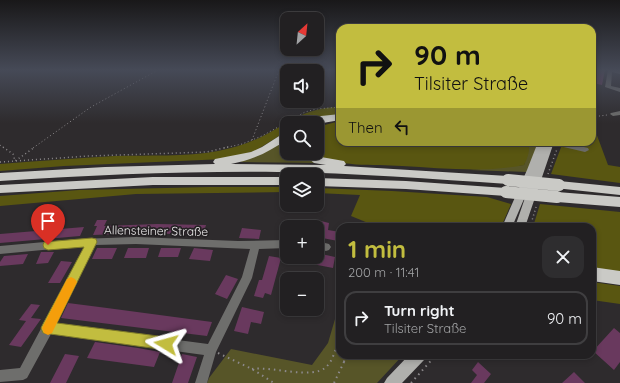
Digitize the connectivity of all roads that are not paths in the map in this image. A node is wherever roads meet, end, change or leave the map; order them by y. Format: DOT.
graph roads {
  1 [pos="336,118"];
  2 [pos="324,119"];
  3 [pos="336,119"];
  4 [pos="324,122"];
  5 [pos="280,139"];
  6 [pos="541,146"];
  7 [pos="550,146"];
  8 [pos="568,146"];
  9 [pos="585,150"];
  10 [pos="318,160"];
  11 [pos="150,169"];
  12 [pos="384,172"];
  13 [pos="0,177"];
  14 [pos="280,181"];
  15 [pos="324,182"];
  16 [pos="507,186"];
  17 [pos="0,189"];
  18 [pos="558,191"];
  19 [pos="620,191"];
  20 [pos="620,202"];
  21 [pos="509,223"];
  22 [pos="522,223"];
  23 [pos="92,242"];
  24 [pos="280,244"];
  25 [pos="255,246"];
  26 [pos="0,250"];
  27 [pos="596,275"];
  28 [pos="620,278"];
  29 [pos="596,280"];
  30 [pos="620,283"];
  31 [pos="48,328"];
  32 [pos="211,350"];
  33 [pos="415,359"];
  34 [pos="0,376"];
  35 [pos="201,383"];
  36 [pos="392,383"];
  1 -- 2 [label="highway"];
  3 -- 4 [label="highway"];
  5 -- 11 [label="highway"];
  6 -- 21 [label="main road"];
  7 -- 22 [label="main road"];
  8 -- 9 [label="street"];
  10 -- 12 [label="highway"];
  11 -- 12 [label="highway"];
  11 -- 13 [label="highway"];
  12 -- 16 [label="highway"];
  14 -- 17 [label="highway"];
  15 -- 16 [label="highway"];
  16 -- 18 [label="highway, bridge"];
  18 -- 19 [label="highway"];
  18 -- 20 [label="highway"];
  23 -- 25 [label="street, Allensteiner Straße"];
  23 -- 26 [label="street, Allensteiner Straße"];
  23 -- 31 [label="street"];
  24 -- 25 [label="street, Allensteiner Straße"];
  25 -- 32 [label="street"];
  27 -- 28 [label="highway"];
  29 -- 30 [label="highway"];
  31 -- 32 [label="street"];
  31 -- 34 [label="street"];
  32 -- 35 [label="street"];
  33 -- 36 [label="main road"];
}
